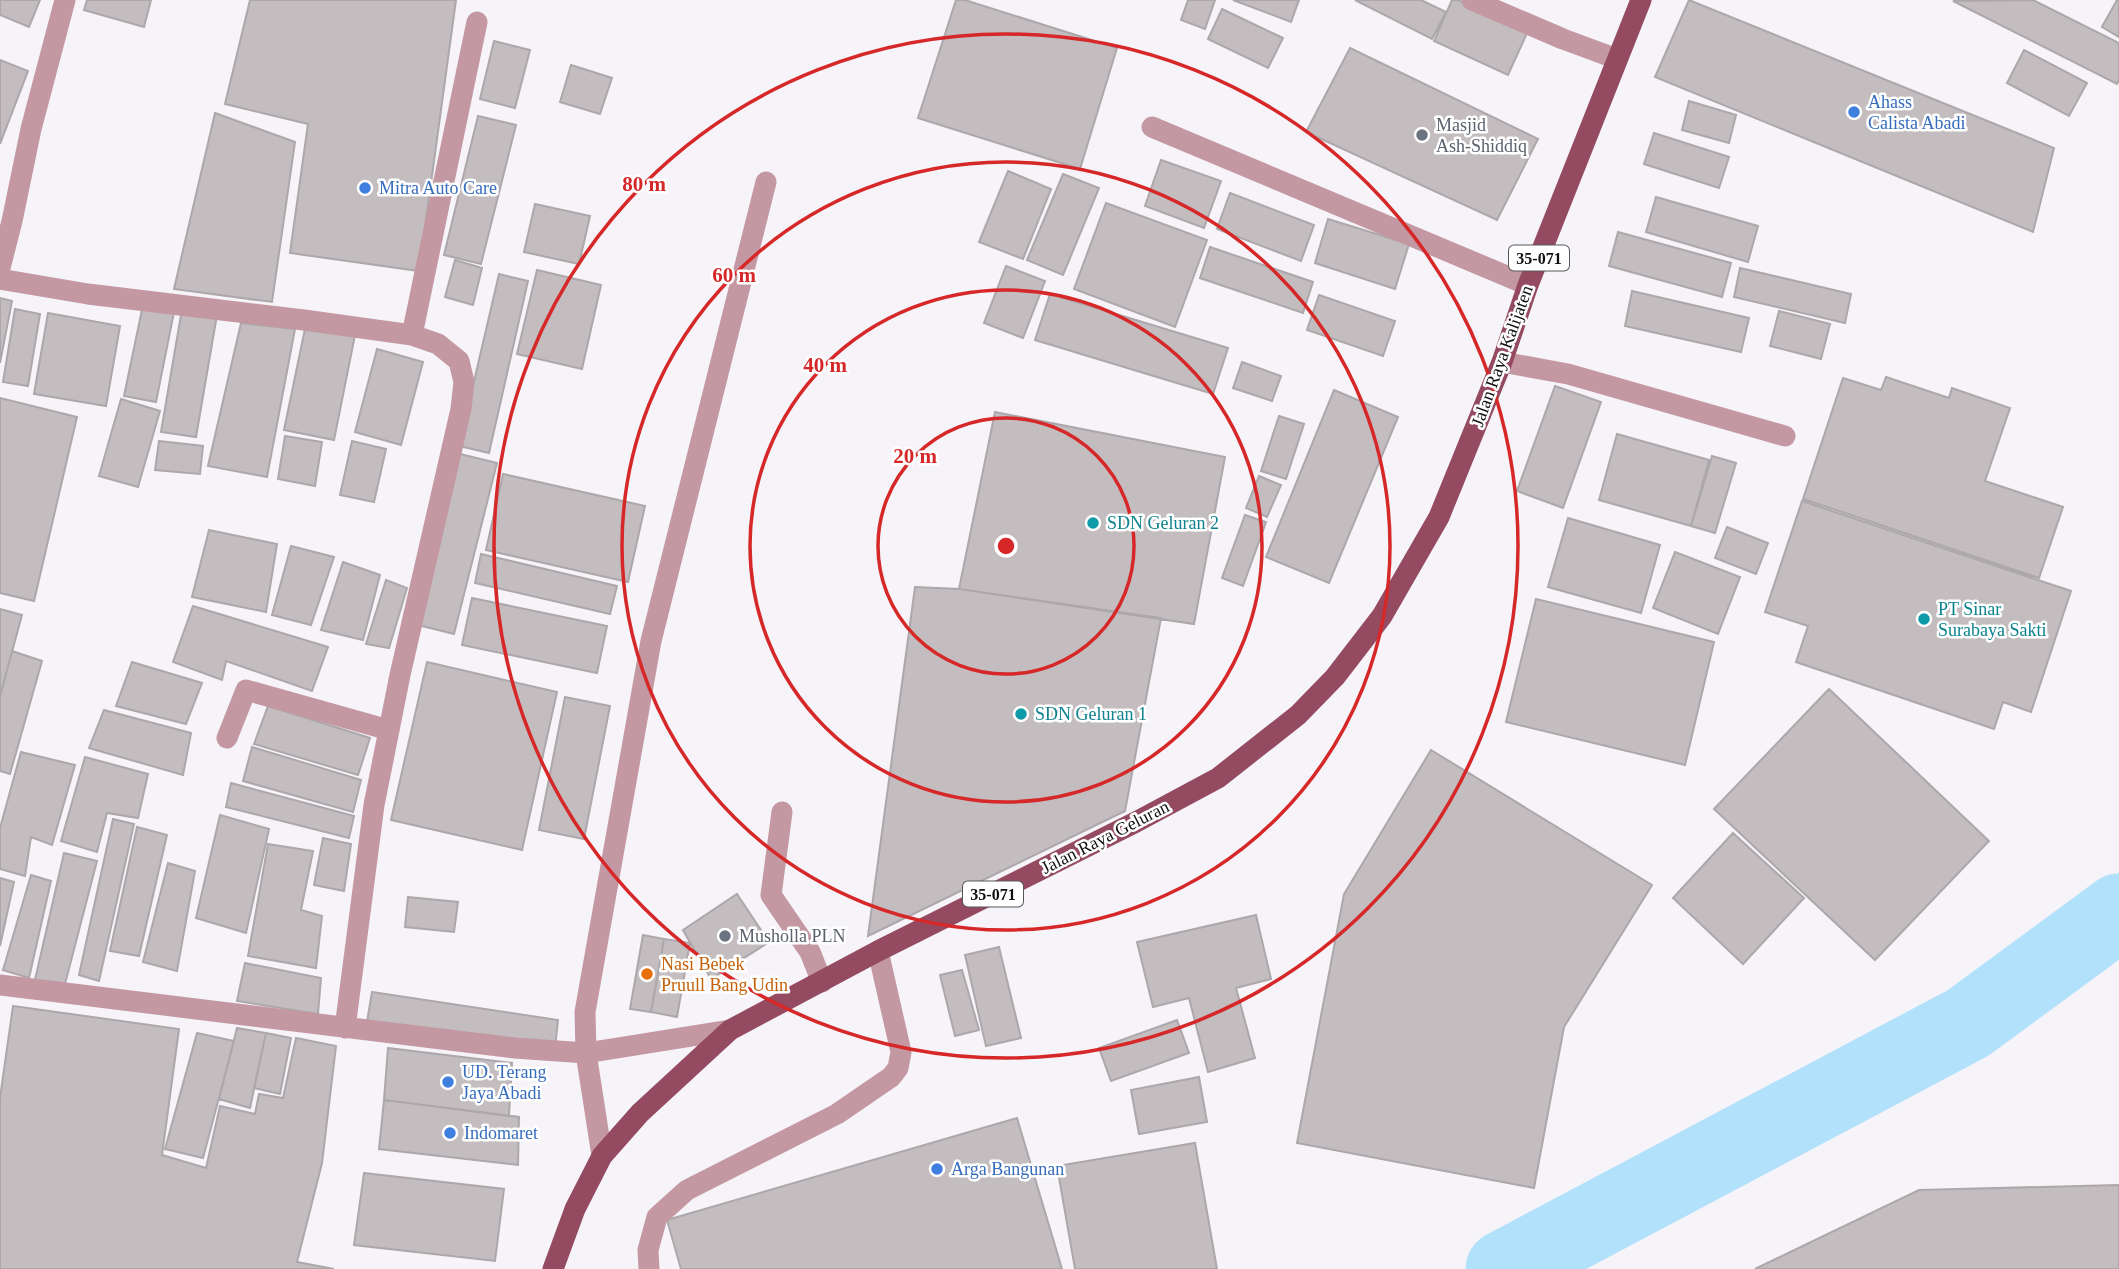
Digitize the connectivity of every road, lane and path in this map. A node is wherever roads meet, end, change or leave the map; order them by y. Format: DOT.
graph roads {
  1 [pos="65,0"];
  2 [pos="1472,0"];
  3 [pos="1641,0"];
  4 [pos="477,22"];
  5 [pos="1617,59"];
  6 [pos="1152,127"];
  7 [pos="766,182"];
  8 [pos="0,268"];
  9 [pos="0,279"];
  10 [pos="1528,285"];
  11 [pos="412,335"];
  12 [pos="1502,362"];
  13 [pos="1785,436"];
  14 [pos="1439,517"];
  15 [pos="389,730"];
  16 [pos="228,738"];
  17 [pos="782,812"];
  18 [pos="878,951"];
  19 [pos="822,982"];
  20 [pos="0,985"];
  21 [pos="345,1028"];
  22 [pos="730,1030"];
  23 [pos="586,1053"];
  24 [pos="601,1156"];
  25 [pos="553,1269"];
  26 [pos="649,1269"];
  1 -- 8 [label="street"];
  2 -- 5 [label="street"];
  3 -- 5 [label="main road, Jalan Raya Kalijaten / 35-071"];
  4 -- 11 [label="street"];
  5 -- 10 [label="main road, Jalan Raya Kalijaten / 35-071"];
  6 -- 10 [label="street"];
  7 -- 23 [label="street"];
  9 -- 11 [label="street"];
  10 -- 12 [label="main road, Jalan Raya Kalijaten / 35-071"];
  11 -- 15 [label="street"];
  12 -- 13 [label="street"];
  12 -- 14 [label="main road, Jalan Raya Kalijaten / 35-071"];
  14 -- 18 [label="main road, Jalan Raya Geluran / 35-071"];
  15 -- 16 [label="street"];
  15 -- 21 [label="street"];
  17 -- 19 [label="street"];
  18 -- 19 [label="main road, Jalan Raya Geluran / 35-071"];
  18 -- 26 [label="street"];
  19 -- 22 [label="main road, Jalan Raya Geluran / 35-071"];
  20 -- 21 [label="street"];
  21 -- 23 [label="street"];
  22 -- 23 [label="street"];
  22 -- 24 [label="main road, Jalan Raya Geluran / 35-071"];
  23 -- 24 [label="street"];
  24 -- 25 [label="main road, Jalan Raya Geluran / 35-071"];
}
